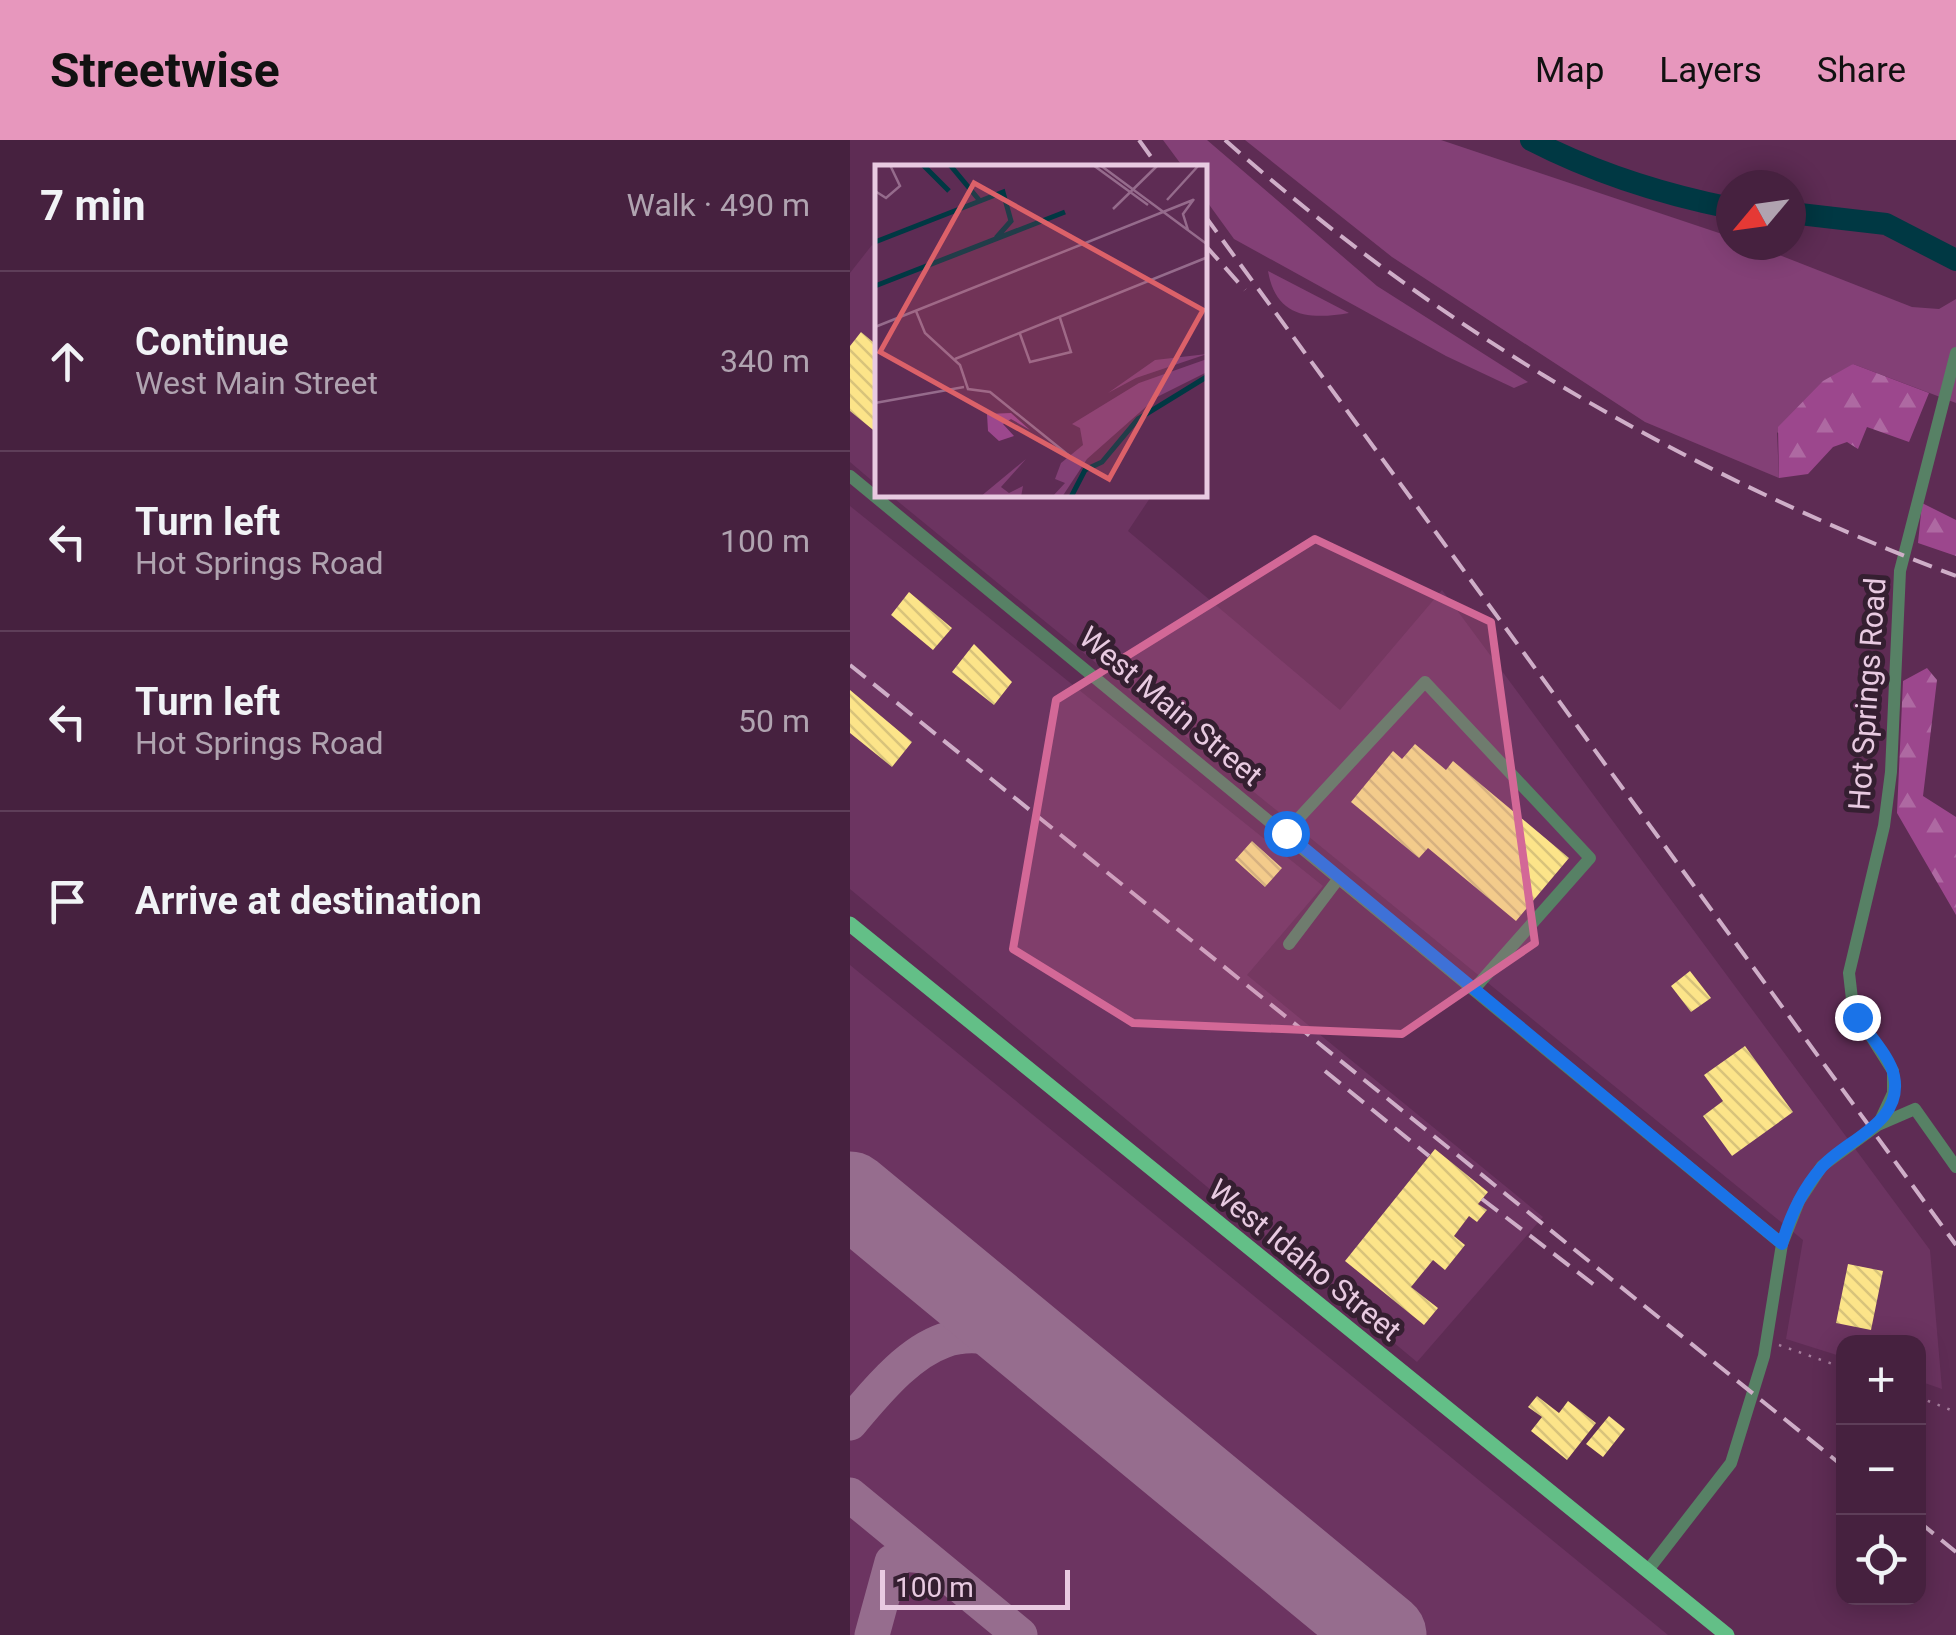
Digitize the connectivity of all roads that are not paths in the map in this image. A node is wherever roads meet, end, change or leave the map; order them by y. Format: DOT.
graph roads {
  1 [pos="1956,353"];
  2 [pos="850,476"];
  3 [pos="875,496"];
  4 [pos="877,498"];
  5 [pos="1286,833"];
  6 [pos="1339,878"];
  7 [pos="850,924"];
  8 [pos="1289,944"];
  9 [pos="1475,988"];
  10 [pos="1878,1126"];
  11 [pos="1956,1167"];
  12 [pos="1782,1244"];
  13 [pos="1648,1570"];
  14 [pos="1727,1635"];
  1 -- 10 [label="street, Hot Springs Road"];
  2 -- 3 [label="street, West Main Street"];
  4 -- 5 [label="street, West Main Street"];
  5 -- 6 [label="street, West Main Street"];
  5 -- 9 [label="street"];
  6 -- 8 [label="street"];
  6 -- 9 [label="street, West Main Street"];
  7 -- 13 [label="main road, West Idaho Street"];
  9 -- 12 [label="street, West Main Street"];
  10 -- 11 [label="street"];
  10 -- 12 [label="street"];
  12 -- 13 [label="street"];
  13 -- 14 [label="main road, West Idaho Street"];
}
